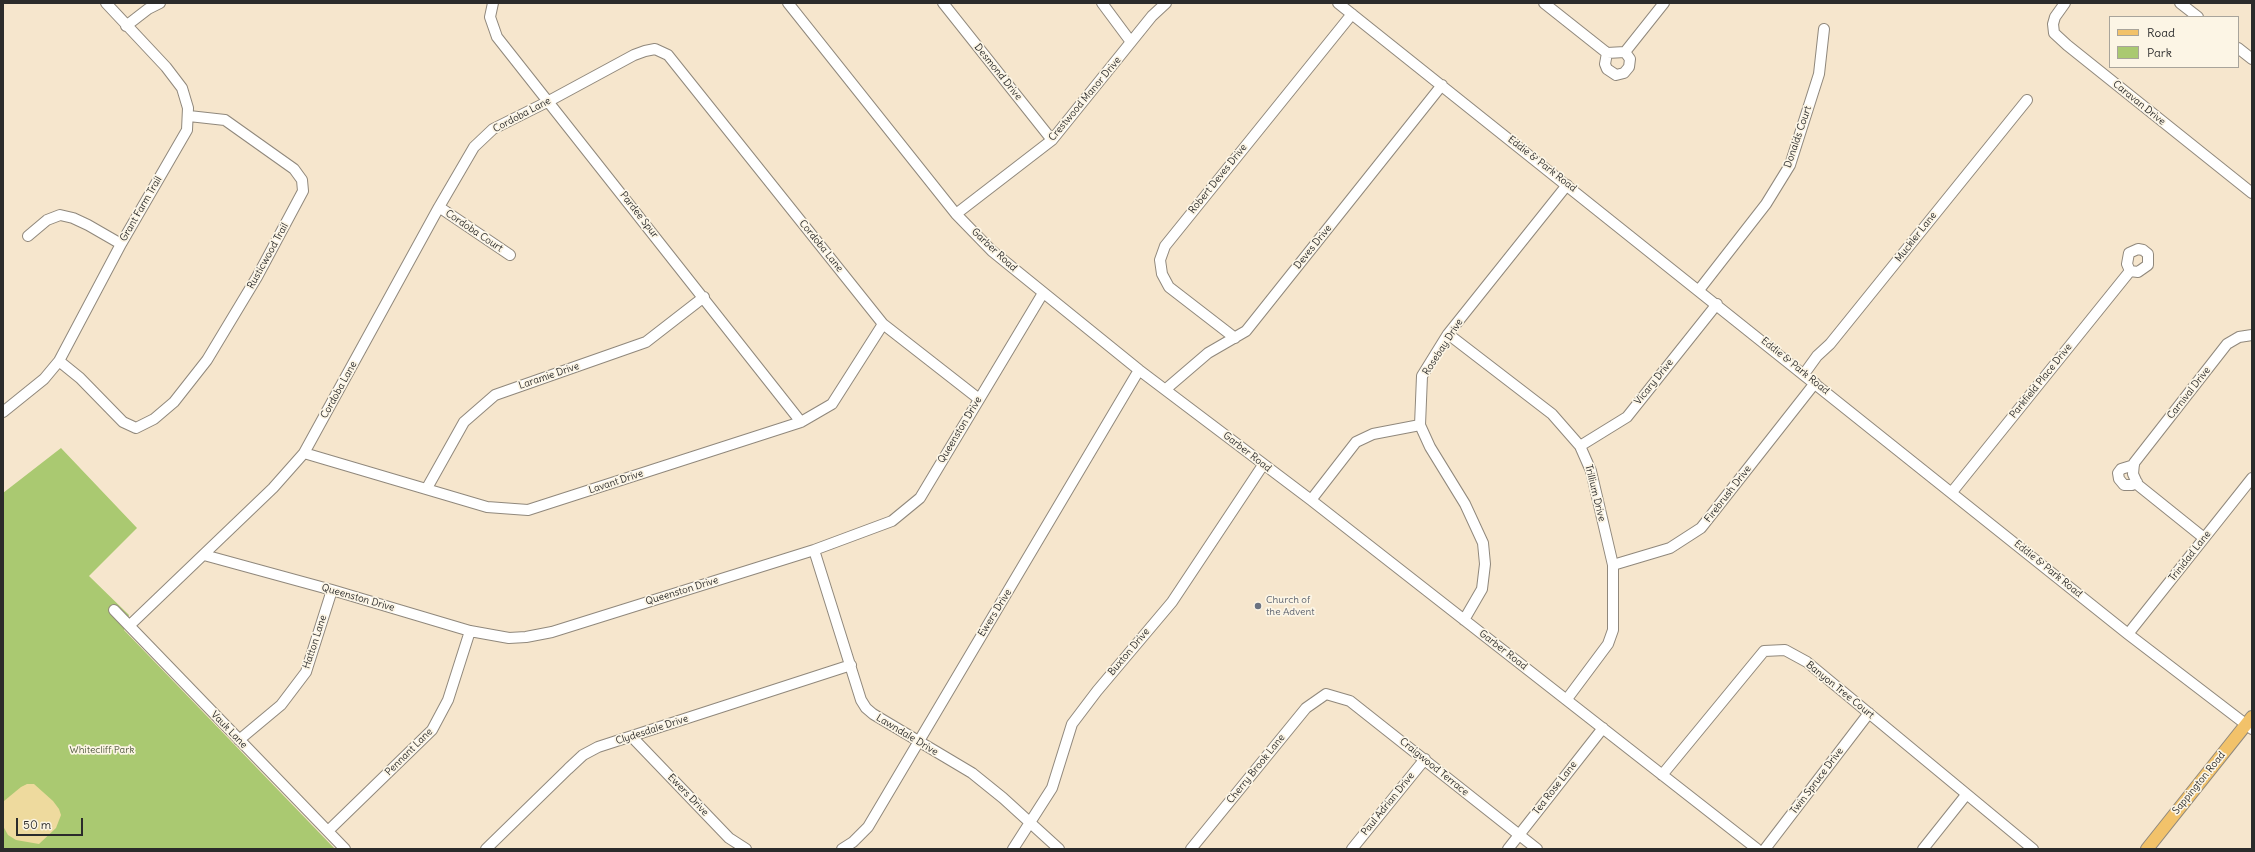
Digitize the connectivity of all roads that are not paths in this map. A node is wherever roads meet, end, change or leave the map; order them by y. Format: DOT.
graph roads {
  1 [pos="106,3"];
  2 [pos="160,3"];
  3 [pos="493,3"];
  4 [pos="788,3"];
  5 [pos="943,3"];
  6 [pos="1102,3"];
  7 [pos="1166,3"];
  8 [pos="1338,3"];
  9 [pos="1544,3"];
  10 [pos="1664,3"];
  11 [pos="2065,3"];
  12 [pos="2180,3"];
  13 [pos="1352,14"];
  14 [pos="2197,16"];
  15 [pos="126,26"];
  16 [pos="1824,29"];
  17 [pos="1131,42"];
  18 [pos="2239,49"];
  19 [pos="1625,52"];
  20 [pos="1607,53"];
  21 [pos="2252,59"];
  22 [pos="1442,85"];
  23 [pos="2027,100"];
  24 [pos="549,102"];
  25 [pos="188,116"];
  26 [pos="1052,140"];
  27 [pos="1567,185"];
  28 [pos="2252,193"];
  29 [pos="439,208"];
  30 [pos="956,214"];
  31 [pos="28,236"];
  32 [pos="122,244"];
  33 [pos="510,255"];
  34 [pos="2130,271"];
  35 [pos="1699,290"];
  36 [pos="1043,293"];
  37 [pos="704,297"];
  38 [pos="1717,304"];
  39 [pos="883,324"];
  40 [pos="1448,334"];
  41 [pos="2252,335"];
  42 [pos="1235,338"];
  43 [pos="59,361"];
  44 [pos="1140,370"];
  45 [pos="1804,374"];
  46 [pos="1815,383"];
  47 [pos="1166,389"];
  48 [pos="979,399"];
  49 [pos="3,412"];
  50 [pos="802,422"];
  51 [pos="1420,425"];
  52 [pos="1580,446"];
  53 [pos="304,454"];
  54 [pos="1263,465"];
  55 [pos="2134,465"];
  56 [pos="2252,478"];
  57 [pos="2137,482"];
  58 [pos="427,488"];
  59 [pos="1952,492"];
  60 [pos="1311,500"];
  61 [pos="2204,538"];
  62 [pos="814,550"];
  63 [pos="204,555"];
  64 [pos="1612,565"];
  65 [pos="332,590"];
  66 [pos="114,610"];
  67 [pos="1464,620"];
  68 [pos="130,625"];
  69 [pos="470,631"];
  70 [pos="2128,634"];
  71 [pos="851,665"];
  72 [pos="1326,694"];
  73 [pos="1567,699"];
  74 [pos="1869,713"];
  75 [pos="2250,723"];
  76 [pos="1603,728"];
  77 [pos="632,737"];
  78 [pos="239,740"];
  79 [pos="918,742"];
  80 [pos="1425,759"];
  81 [pos="1662,775"];
  82 [pos="1966,795"];
  83 [pos="1029,824"];
  84 [pos="328,831"];
  85 [pos="1518,834"];
  86 [pos="345,849"];
  87 [pos="486,849"];
  88 [pos="746,849"];
  89 [pos="842,849"];
  90 [pos="1012,849"];
  91 [pos="1059,849"];
  92 [pos="1191,849"];
  93 [pos="1352,849"];
  94 [pos="1508,849"];
  95 [pos="1537,849"];
  96 [pos="1757,849"];
  97 [pos="1765,849"];
  98 [pos="1923,849"];
  99 [pos="2033,849"];
  100 [pos="2147,849"];
  1 -- 15 [label="street, Grant Farm Trail"];
  2 -- 15 [label="street"];
  3 -- 24 [label="street, Pardee Spur"];
  4 -- 30 [label="street, Garber Road"];
  5 -- 26 [label="street, Desmond Drive"];
  6 -- 17 [label="street"];
  7 -- 17 [label="street, Crestwood Manor Drive"];
  8 -- 13 [label="street, Eddie & Park Road"];
  9 -- 20 [label="street"];
  10 -- 19 [label="street"];
  11 -- 28 [label="street, Caravan Drive"];
  12 -- 14 [label="street"];
  13 -- 22 [label="street, Eddie & Park Road"];
  13 -- 42 [label="street, Robert Deves Drive"];
  15 -- 25 [label="street, Grant Farm Trail"];
  16 -- 35 [label="street, Donalds Court"];
  17 -- 26 [label="street, Crestwood Manor Drive"];
  18 -- 21 [label="street"];
  19 -- 20 [label="street"];
  19 -- 20 [label="street"];
  22 -- 27 [label="street, Eddie & Park Road"];
  22 -- 42 [label="street, Deves Drive"];
  23 -- 45 [label="street, Muckler Lane"];
  24 -- 29 [label="street, Cordoba Lane"];
  24 -- 37 [label="street, Pardee Spur"];
  24 -- 39 [label="street, Cordoba Lane"];
  25 -- 32 [label="street, Grant Farm Trail"];
  25 -- 43 [label="street, Rusticwood Trail"];
  26 -- 30 [label="street, Crestwood Manor Drive"];
  27 -- 35 [label="street, Eddie & Park Road"];
  27 -- 40 [label="street, Rosebay Drive"];
  29 -- 33 [label="street, Cordoba Court"];
  29 -- 53 [label="street, Cordoba Lane"];
  30 -- 36 [label="street, Garber Road"];
  31 -- 32 [label="street"];
  32 -- 43 [label="street, Grant Farm Trail"];
  34 -- 59 [label="street, Parkfield Place Drive"];
  35 -- 38 [label="street, Eddie & Park Road"];
  36 -- 44 [label="street, Garber Road"];
  36 -- 48 [label="street, Queenston Drive"];
  37 -- 50 [label="street, Pardee Spur"];
  37 -- 58 [label="street, Laramie Drive"];
  38 -- 45 [label="street, Eddie & Park Road"];
  38 -- 52 [label="street, Vicary Drive"];
  39 -- 48 [label="street, Cordoba Lane"];
  39 -- 50 [label="street, Lavant Drive"];
  40 -- 51 [label="street, Rosebay Drive"];
  40 -- 52 [label="street, Trillium Drive"];
  41 -- 55 [label="street, Carnival Drive"];
  42 -- 47 [label="street, Deves Drive"];
  43 -- 49 [label="street, Grant Farm Trail"];
  44 -- 47 [label="street, Garber Road"];
  44 -- 79 [label="street, Ewers Drive"];
  45 -- 46 [label="street, Eddie & Park Road"];
  46 -- 59 [label="street, Eddie & Park Road"];
  46 -- 64 [label="street, Firebrush Drive"];
  47 -- 54 [label="street, Garber Road"];
  48 -- 62 [label="street, Queenston Drive"];
  50 -- 58 [label="street, Lavant Drive"];
  51 -- 60 [label="street"];
  51 -- 67 [label="street, Rosebay Drive"];
  52 -- 64 [label="street, Trillium Drive"];
  53 -- 58 [label="street, Lavant Drive"];
  53 -- 63 [label="street, Cordoba Lane"];
  54 -- 60 [label="street, Garber Road"];
  54 -- 83 [label="street, Buxton Drive"];
  55 -- 57 [label="street"];
  55 -- 57 [label="street, Carnival Drive"];
  56 -- 61 [label="street, Trinidad Lane"];
  57 -- 61 [label="street"];
  59 -- 70 [label="street, Eddie & Park Road"];
  60 -- 67 [label="street, Garber Road"];
  61 -- 70 [label="street, Trinidad Lane"];
  62 -- 69 [label="street, Queenston Drive"];
  62 -- 71 [label="street, Lawndale Drive"];
  63 -- 65 [label="street, Queenston Drive"];
  63 -- 68 [label="street, Cordoba Lane"];
  64 -- 73 [label="street, Trillium Drive"];
  65 -- 69 [label="street, Queenston Drive"];
  65 -- 78 [label="street, Hatton Lane"];
  66 -- 68 [label="street, Vauk Lane"];
  67 -- 73 [label="street, Garber Road"];
  68 -- 78 [label="street, Vauk Lane"];
  69 -- 84 [label="street, Pennant Lane"];
  70 -- 75 [label="street, Eddie & Park Road"];
  71 -- 77 [label="street, Clydesdale Drive"];
  71 -- 79 [label="street, Lawndale Drive"];
  72 -- 80 [label="street, Craigwood Terrace"];
  72 -- 92 [label="street, Cherry Brook Lane"];
  73 -- 76 [label="street, Garber Road"];
  74 -- 81 [label="street, Banyon Tree Court"];
  74 -- 82 [label="street, Banyon Tree Court"];
  74 -- 97 [label="street, Twin Spruce Drive"];
  75 -- 100 [label="main road, Sappington Road"];
  76 -- 81 [label="street, Garber Road"];
  76 -- 85 [label="street, Tea Rose Lane"];
  77 -- 87 [label="street, Clydesdale Drive"];
  77 -- 88 [label="street, Ewers Drive"];
  78 -- 84 [label="street, Vauk Lane"];
  79 -- 83 [label="street, Lawndale Drive"];
  79 -- 89 [label="street, Ewers Drive"];
  80 -- 85 [label="street, Craigwood Terrace"];
  80 -- 93 [label="street, Paul Adrian Drive"];
  81 -- 96 [label="street, Garber Road"];
  82 -- 98 [label="street"];
  82 -- 99 [label="street, Banyon Tree Court"];
  83 -- 90 [label="street, Buxton Drive"];
  83 -- 91 [label="street, Lawndale Drive"];
  84 -- 86 [label="street, Vauk Lane"];
  85 -- 94 [label="street, Tea Rose Lane"];
  85 -- 95 [label="street, Craigwood Terrace"];
}
